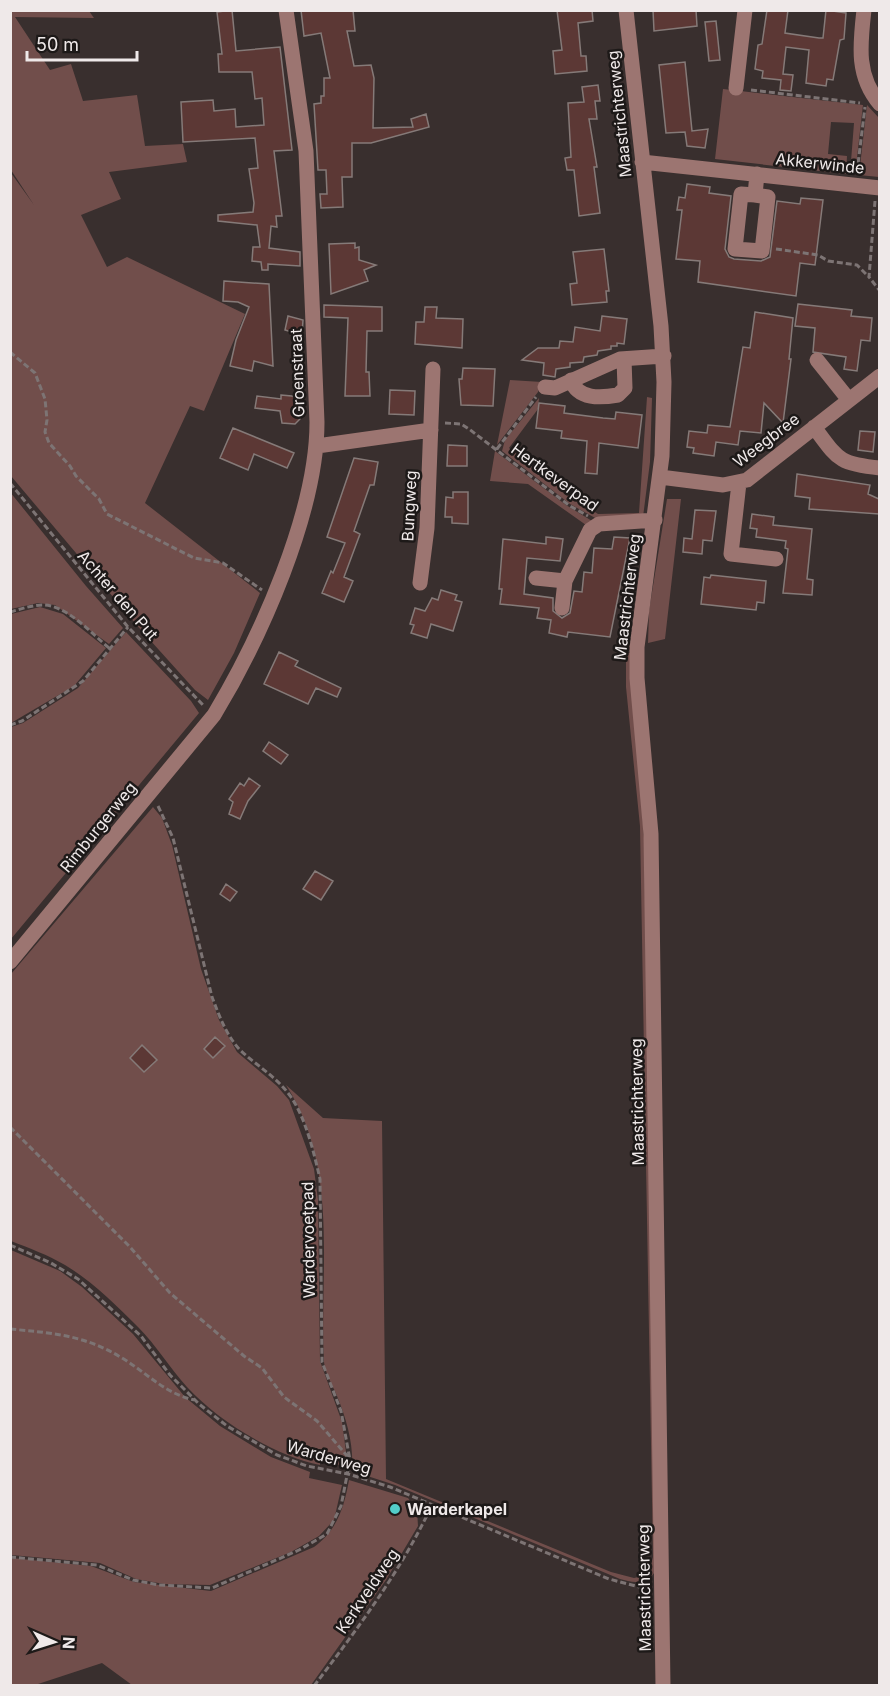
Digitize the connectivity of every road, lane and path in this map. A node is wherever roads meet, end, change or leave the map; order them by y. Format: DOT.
graph roads {
  1 [pos="286,10"];
  2 [pos="626,10"];
  3 [pos="745,10"];
  4 [pos="864,10"];
  5 [pos="736,88"];
  6 [pos="879,104"];
  7 [pos="642,162"];
  8 [pos="757,174"];
  9 [pos="856,185"];
  10 [pos="878,188"];
  11 [pos="755,195"];
  12 [pos="763,248"];
  13 [pos="857,265"];
  14 [pos="870,266"];
  15 [pos="869,277"];
  16 [pos="879,291"];
  17 [pos="10,352"];
  18 [pos="664,356"];
  19 [pos="624,359"];
  20 [pos="817,360"];
  21 [pos="432,369"];
  22 [pos="879,376"];
  23 [pos="571,381"];
  24 [pos="545,387"];
  25 [pos="849,400"];
  26 [pos="814,427"];
  27 [pos="430,430"];
  28 [pos="317,446"];
  29 [pos="496,449"];
  30 [pos="879,468"];
  31 [pos="660,477"];
  32 [pos="10,483"];
  33 [pos="739,483"];
  34 [pos="655,520"];
  35 [pos="599,524"];
  36 [pos="776,559"];
  37 [pos="536,578"];
  38 [pos="565,581"];
  39 [pos="420,583"];
  40 [pos="272,597"];
  41 [pos="562,608"];
  42 [pos="10,612"];
  43 [pos="128,627"];
  44 [pos="109,648"];
  45 [pos="214,715"];
  46 [pos="10,725"];
  47 [pos="147,796"];
  48 [pos="10,962"];
  49 [pos="10,1127"];
  50 [pos="10,1245"];
  51 [pos="10,1329"];
  52 [pos="196,1401"];
  53 [pos="350,1460"];
  54 [pos="348,1474"];
  55 [pos="432,1505"];
  56 [pos="10,1557"];
  57 [pos="662,1591"];
  58 [pos="314,1686"];
  59 [pos="663,1686"];
  1 -- 28 [label="street, Groenstraat"];
  2 -- 7 [label="street, Maastrichterweg"];
  3 -- 5 [label="street"];
  4 -- 6 [label="street"];
  5 -- 9 [label="path"];
  7 -- 8 [label="street, Akkerwinde"];
  7 -- 18 [label="street, Maastrichterweg"];
  8 -- 9 [label="street, Akkerwinde"];
  8 -- 11 [label="street, Akkerwinde"];
  9 -- 10 [label="street, Akkerwinde"];
  10 -- 14 [label="path"];
  11 -- 12 [label="street"];
  11 -- 12 [label="street"];
  12 -- 13 [label="path"];
  13 -- 14 [label="path"];
  13 -- 15 [label="path"];
  14 -- 15 [label="path"];
  15 -- 16 [label="path"];
  17 -- 40 [label="path"];
  18 -- 19 [label="street"];
  18 -- 31 [label="street, Maastrichterweg"];
  19 -- 23 [label="street"];
  19 -- 23 [label="street"];
  20 -- 25 [label="street"];
  21 -- 27 [label="street, Bungweg"];
  22 -- 25 [label="street, Weegbree"];
  23 -- 24 [label="street"];
  24 -- 29 [label="path, Hertkeverpad"];
  25 -- 26 [label="street, Weegbree"];
  26 -- 30 [label="street, Weegbree"];
  26 -- 33 [label="street, Weegbree"];
  27 -- 28 [label="street"];
  27 -- 29 [label="path, Hertkeverpad"];
  27 -- 39 [label="street, Bungweg"];
  28 -- 40 [label="street, Groenstraat"];
  29 -- 35 [label="path, Hertkeverpad"];
  31 -- 33 [label="street, Weegbree"];
  31 -- 34 [label="street, Maastrichterweg"];
  32 -- 43 [label="path, Achter den Put"];
  33 -- 36 [label="street, Weegbree"];
  34 -- 35 [label="street, Maastrichterweg"];
  34 -- 57 [label="street, Maastrichterweg"];
  35 -- 38 [label="street"];
  37 -- 38 [label="street"];
  38 -- 41 [label="street"];
  40 -- 45 [label="street, Groenstraat"];
  42 -- 44 [label="path"];
  43 -- 44 [label="path"];
  43 -- 45 [label="path, Achter den Put"];
  44 -- 46 [label="path"];
  45 -- 47 [label="street, Rimburgerweg"];
  47 -- 48 [label="street, Rimburgerweg"];
  47 -- 53 [label="path, Wardervoetpad"];
  49 -- 53 [label="path"];
  50 -- 52 [label="path, Warderweg"];
  51 -- 52 [label="path"];
  52 -- 54 [label="path, Warderweg"];
  53 -- 54 [label="path, Wardervoetpad"];
  54 -- 55 [label="path, Warderweg"];
  54 -- 56 [label="path, Wardervoetpad"];
  55 -- 57 [label="path, Warderweg"];
  55 -- 58 [label="path, Kerkveldweg"];
  57 -- 59 [label="street, Maastrichterweg"];
}
